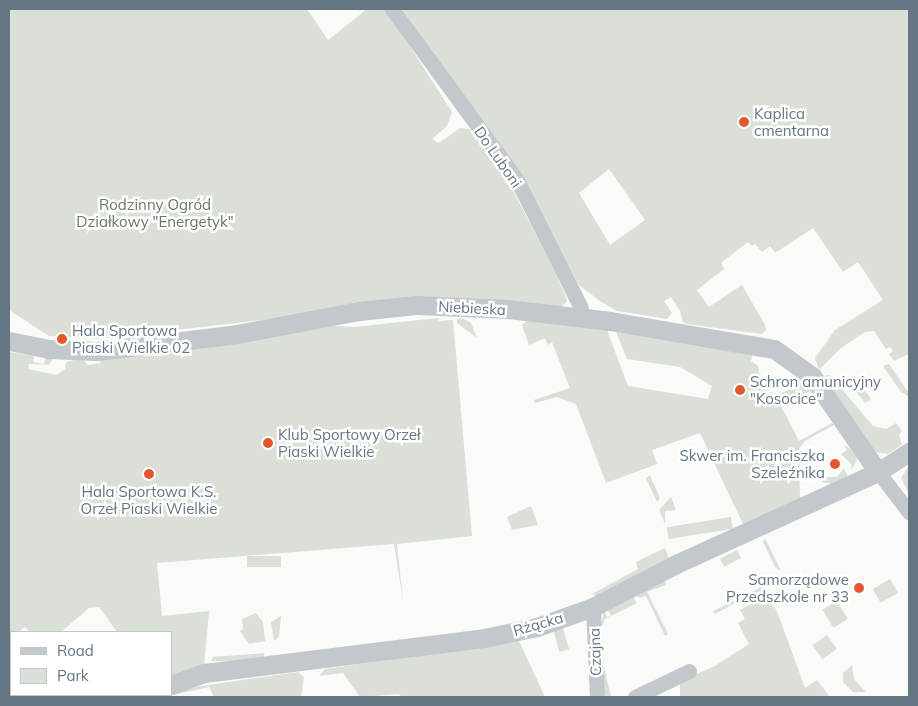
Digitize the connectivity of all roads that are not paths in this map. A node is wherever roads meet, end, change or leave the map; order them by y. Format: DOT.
graph roads {
  1 [pos="392,9"];
  2 [pos="583,317"];
  3 [pos="9,341"];
  4 [pos="909,452"];
  5 [pos="878,472"];
  6 [pos="909,512"];
  7 [pos="593,607"];
  8 [pos="689,671"];
  9 [pos="172,685"];
  10 [pos="596,697"];
  11 [pos="635,697"];
  1 -- 2 [label="street, Do Luboni"];
  2 -- 3 [label="street, Niebieska"];
  2 -- 5 [label="street, Niebieska"];
  4 -- 5 [label="street, Rżącka"];
  5 -- 6 [label="street"];
  5 -- 7 [label="street, Rżącka"];
  7 -- 9 [label="street, Rżącka"];
  7 -- 10 [label="street, Czajna"];
  8 -- 11 [label="street"];
}
